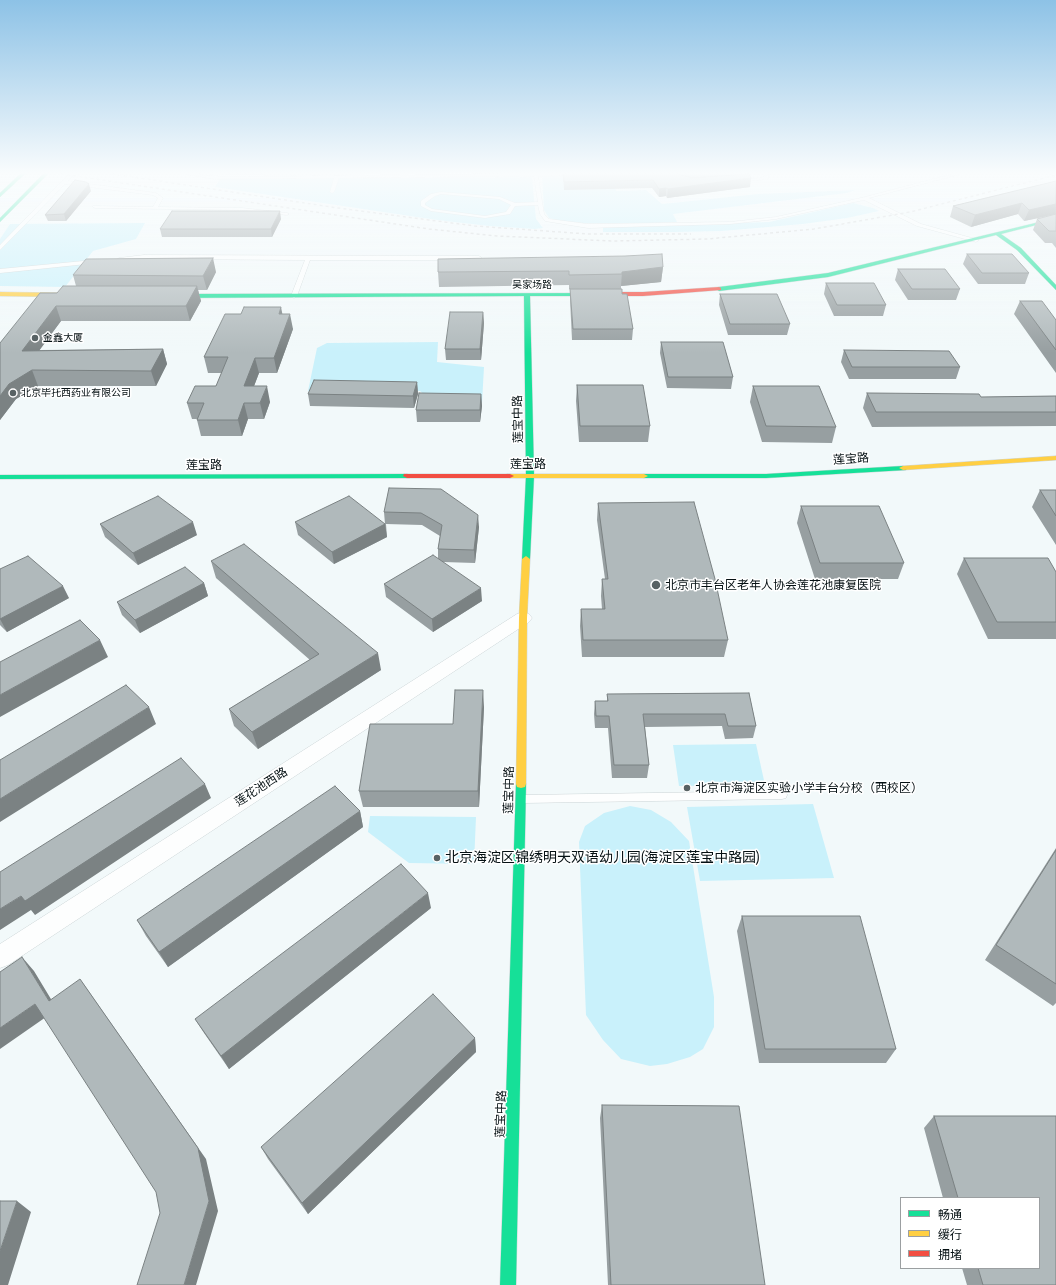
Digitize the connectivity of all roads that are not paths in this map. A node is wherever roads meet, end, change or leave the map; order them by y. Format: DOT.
graph roads {
  1 [pos="15,233"];
  2 [pos="949,233"];
  3 [pos="1001,233"];
  4 [pos="997,234"];
  5 [pos="976,240"];
  6 [pos="0,248"];
  7 [pos="308,258"];
  8 [pos="489,258"];
  9 [pos="112,260"];
  10 [pos="97,262"];
  11 [pos="0,271"];
  12 [pos="1056,288"];
  13 [pos="0,294"];
  14 [pos="81,295"];
  15 [pos="160,295"];
  16 [pos="294,296"];
  17 [pos="527,296"];
  18 [pos="1056,458"];
  19 [pos="530,476"];
  20 [pos="0,477"];
  21 [pos="523,618"];
  22 [pos="782,795"];
  23 [pos="521,799"];
  24 [pos="0,957"];
  25 [pos="508,1285"];
  1 -- 6 [label="lane"];
  2 -- 5 [label="lane"];
  3 -- 4 [label="street, 吴家场路"];
  4 -- 5 [label="street, 吴家场路"];
  4 -- 12 [label="street"];
  5 -- 17 [label="street, 吴家场路"];
  7 -- 8 [label="lane"];
  7 -- 9 [label="lane"];
  7 -- 16 [label="lane"];
  10 -- 11 [label="lane"];
  13 -- 14 [label="street"];
  15 -- 16 [label="street, 吴家场路"];
  16 -- 17 [label="street, 吴家场路"];
  17 -- 19 [label="street, 莲宝中路"];
  18 -- 19 [label="street, 莲宝路"];
  19 -- 20 [label="street, 莲宝路"];
  19 -- 21 [label="street, 莲宝中路"];
  21 -- 23 [label="street, 莲宝中路"];
  21 -- 24 [label="street, 莲花池西路"];
  22 -- 23 [label="lane"];
  23 -- 25 [label="street, 莲宝中路"];
}
